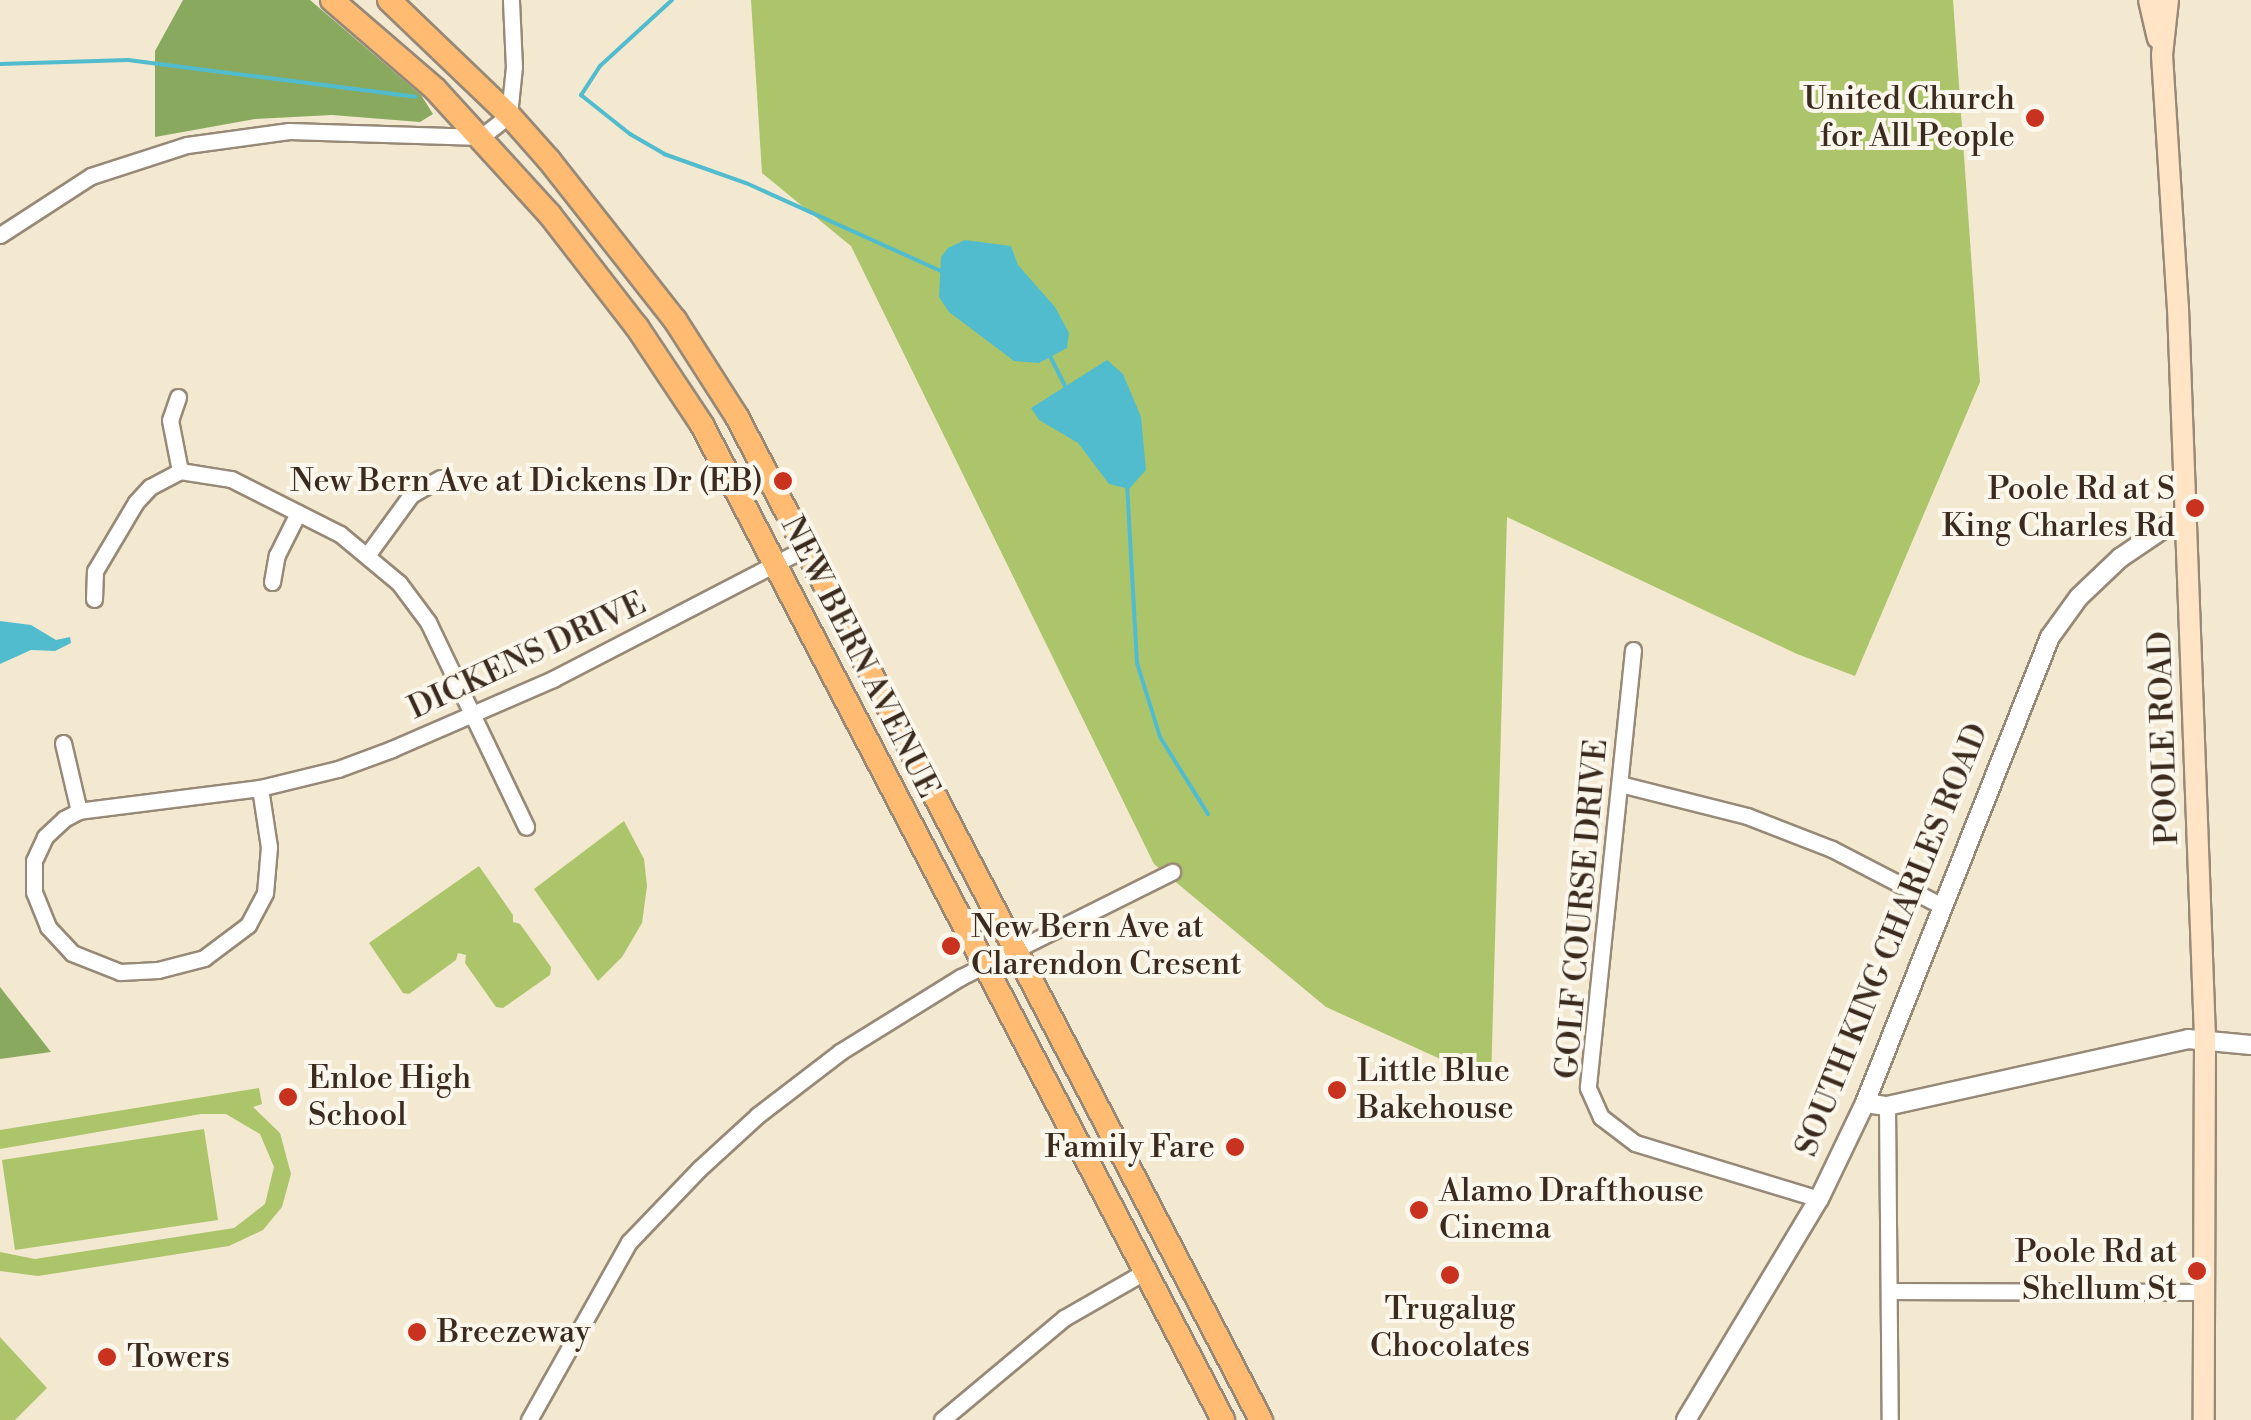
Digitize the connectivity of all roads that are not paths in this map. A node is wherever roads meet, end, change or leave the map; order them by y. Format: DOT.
graph roads {
  1 [pos="332,0"];
  2 [pos="388,0"];
  3 [pos="511,0"];
  4 [pos="2149,0"];
  5 [pos="2168,0"];
  6 [pos="2162,55"];
  7 [pos="509,115"];
  8 [pos="481,137"];
  9 [pos="0,235"];
  10 [pos="178,398"];
  11 [pos="180,471"];
  12 [pos="440,478"];
  13 [pos="298,512"];
  14 [pos="2185,514"];
  15 [pos="808,547"];
  16 [pos="368,554"];
  17 [pos="776,564"];
  18 [pos="272,582"];
  19 [pos="94,599"];
  20 [pos="1633,650"];
  21 [pos="472,714"];
  22 [pos="63,742"];
  23 [pos="1620,784"];
  24 [pos="260,788"];
  25 [pos="79,811"];
  26 [pos="526,827"];
  27 [pos="1172,872"];
  28 [pos="1942,906"];
  29 [pos="1016,948"];
  30 [pos="984,964"];
  31 [pos="2206,1039"];
  32 [pos="2251,1045"];
  33 [pos="1864,1102"];
  34 [pos="1887,1106"];
  35 [pos="1082,1152"];
  36 [pos="1818,1199"];
  37 [pos="1171,1248"];
  38 [pos="1144,1272"];
  39 [pos="1890,1291"];
  40 [pos="2204,1292"];
  41 [pos="1226,1354"];
  42 [pos="529,1420"];
  43 [pos="942,1420"];
  44 [pos="1223,1420"];
  45 [pos="1261,1420"];
  46 [pos="1686,1420"];
  47 [pos="1890,1420"];
  48 [pos="2204,1420"];
  1 -- 8 [label="main road, NEW BERN AVENUE"];
  2 -- 7 [label="main road, NEW BERN AVENUE"];
  3 -- 7 [label="street"];
  4 -- 6 [label="main road, POOLE ROAD"];
  5 -- 6 [label="main road, POOLE ROAD"];
  6 -- 14 [label="main road, POOLE ROAD"];
  7 -- 8 [label="street"];
  7 -- 15 [label="main road, NEW BERN AVENUE"];
  8 -- 9 [label="street"];
  8 -- 17 [label="main road, NEW BERN AVENUE"];
  10 -- 11 [label="street"];
  11 -- 13 [label="street"];
  11 -- 19 [label="street"];
  12 -- 16 [label="street"];
  13 -- 16 [label="street"];
  13 -- 18 [label="street"];
  14 -- 28 [label="street, SOUTH KING CHARLES ROAD"];
  14 -- 31 [label="main road, POOLE ROAD"];
  15 -- 17 [label="street, DICKENS DRIVE"];
  15 -- 29 [label="main road, NEW BERN AVENUE"];
  16 -- 21 [label="street"];
  17 -- 21 [label="street, DICKENS DRIVE"];
  17 -- 30 [label="main road, NEW BERN AVENUE"];
  20 -- 23 [label="street, GOLF COURSE DRIVE"];
  21 -- 24 [label="street, DICKENS DRIVE"];
  21 -- 26 [label="street"];
  22 -- 25 [label="street"];
  23 -- 28 [label="street"];
  23 -- 36 [label="street, GOLF COURSE DRIVE"];
  24 -- 25 [label="street, DICKENS DRIVE"];
  24 -- 25 [label="street"];
  27 -- 29 [label="street"];
  28 -- 33 [label="street, SOUTH KING CHARLES ROAD"];
  29 -- 30 [label="street"];
  29 -- 37 [label="main road, NEW BERN AVENUE"];
  30 -- 35 [label="main road, NEW BERN AVENUE"];
  30 -- 42 [label="street"];
  31 -- 32 [label="street"];
  31 -- 34 [label="street"];
  31 -- 40 [label="main road, POOLE ROAD"];
  33 -- 34 [label="street"];
  33 -- 36 [label="street, SOUTH KING CHARLES ROAD"];
  34 -- 39 [label="street"];
  35 -- 37 [label="main road"];
  35 -- 38 [label="main road, NEW BERN AVENUE"];
  36 -- 46 [label="street, SOUTH KING CHARLES ROAD"];
  37 -- 41 [label="main road, NEW BERN AVENUE"];
  38 -- 41 [label="main road"];
  38 -- 43 [label="street"];
  38 -- 44 [label="main road, NEW BERN AVENUE"];
  39 -- 40 [label="street"];
  39 -- 47 [label="street"];
  40 -- 48 [label="main road, POOLE ROAD"];
  41 -- 45 [label="main road, NEW BERN AVENUE"];
}
